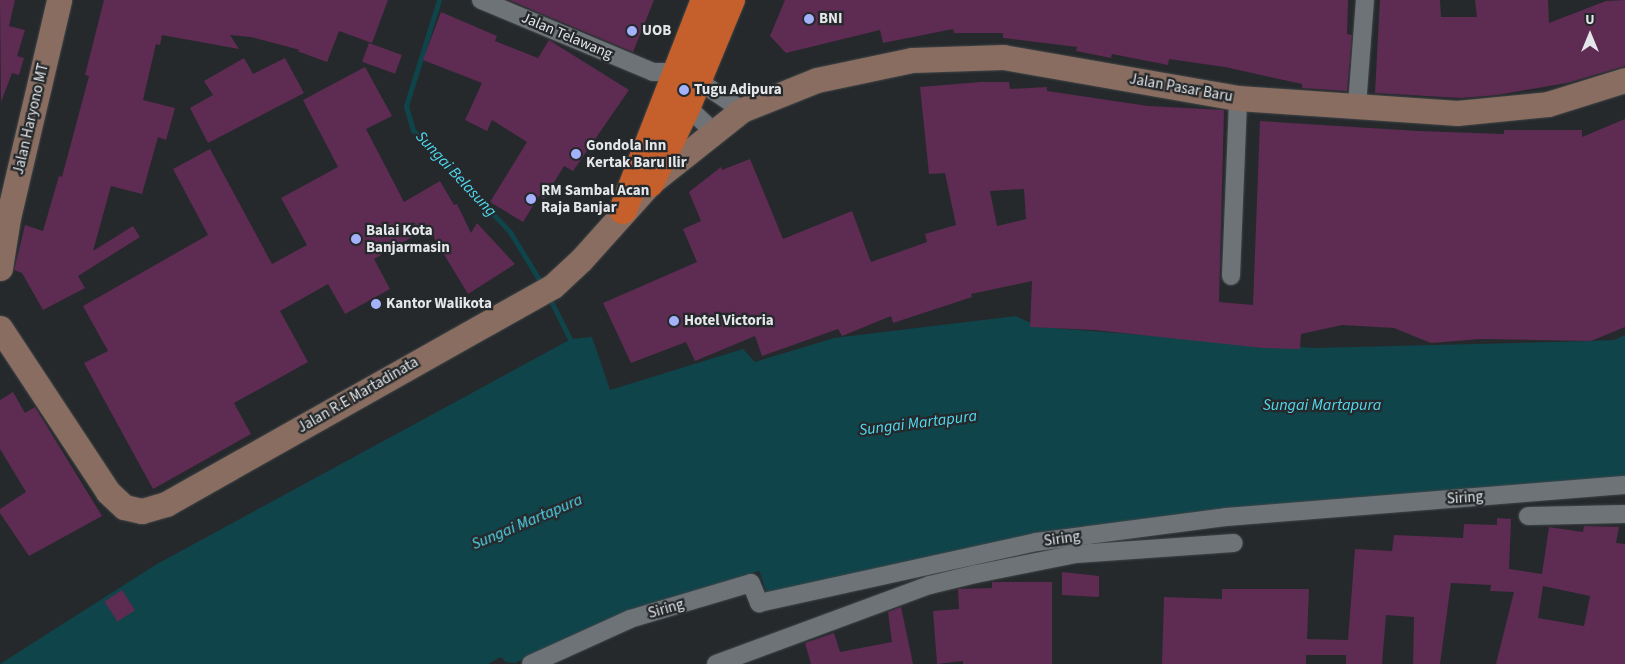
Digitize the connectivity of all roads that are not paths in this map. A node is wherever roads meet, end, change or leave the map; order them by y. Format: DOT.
graph roads {
  1 [pos="59,0"];
  2 [pos="481,0"];
  3 [pos="705,0"];
  4 [pos="730,0"];
  5 [pos="1364,0"];
  6 [pos="1625,80"];
  7 [pos="676,84"];
  8 [pos="1238,98"];
  9 [pos="1357,106"];
  10 [pos="742,110"];
  11 [pos="714,132"];
  12 [pos="650,183"];
  13 [pos="623,210"];
  14 [pos="0,268"];
  15 [pos="1231,276"];
  16 [pos="0,328"];
  17 [pos="1625,485"];
  18 [pos="1625,514"];
  19 [pos="1528,516"];
  20 [pos="1234,543"];
  21 [pos="531,664"];
  22 [pos="716,664"];
  1 -- 14 [label="street, Jalan Haryono MT"];
  2 -- 7 [label="street, Jalan Telawang"];
  3 -- 7 [label="highway"];
  4 -- 7 [label="highway"];
  5 -- 9 [label="street"];
  6 -- 9 [label="street, Jalan Pasar Baru"];
  7 -- 10 [label="street"];
  7 -- 11 [label="street"];
  7 -- 12 [label="highway"];
  7 -- 13 [label="highway"];
  8 -- 9 [label="street, Jalan Pasar Baru"];
  8 -- 10 [label="street, Jalan Pasar Baru"];
  8 -- 15 [label="street"];
  10 -- 11 [label="street, Jalan R.E Martadinata"];
  11 -- 12 [label="street, Jalan R.E Martadinata"];
  12 -- 13 [label="street, Jalan R.E Martadinata"];
  13 -- 16 [label="street, Jalan R.E Martadinata"];
  17 -- 21 [label="street, Siring"];
  18 -- 19 [label="street"];
  20 -- 22 [label="street"];
}
